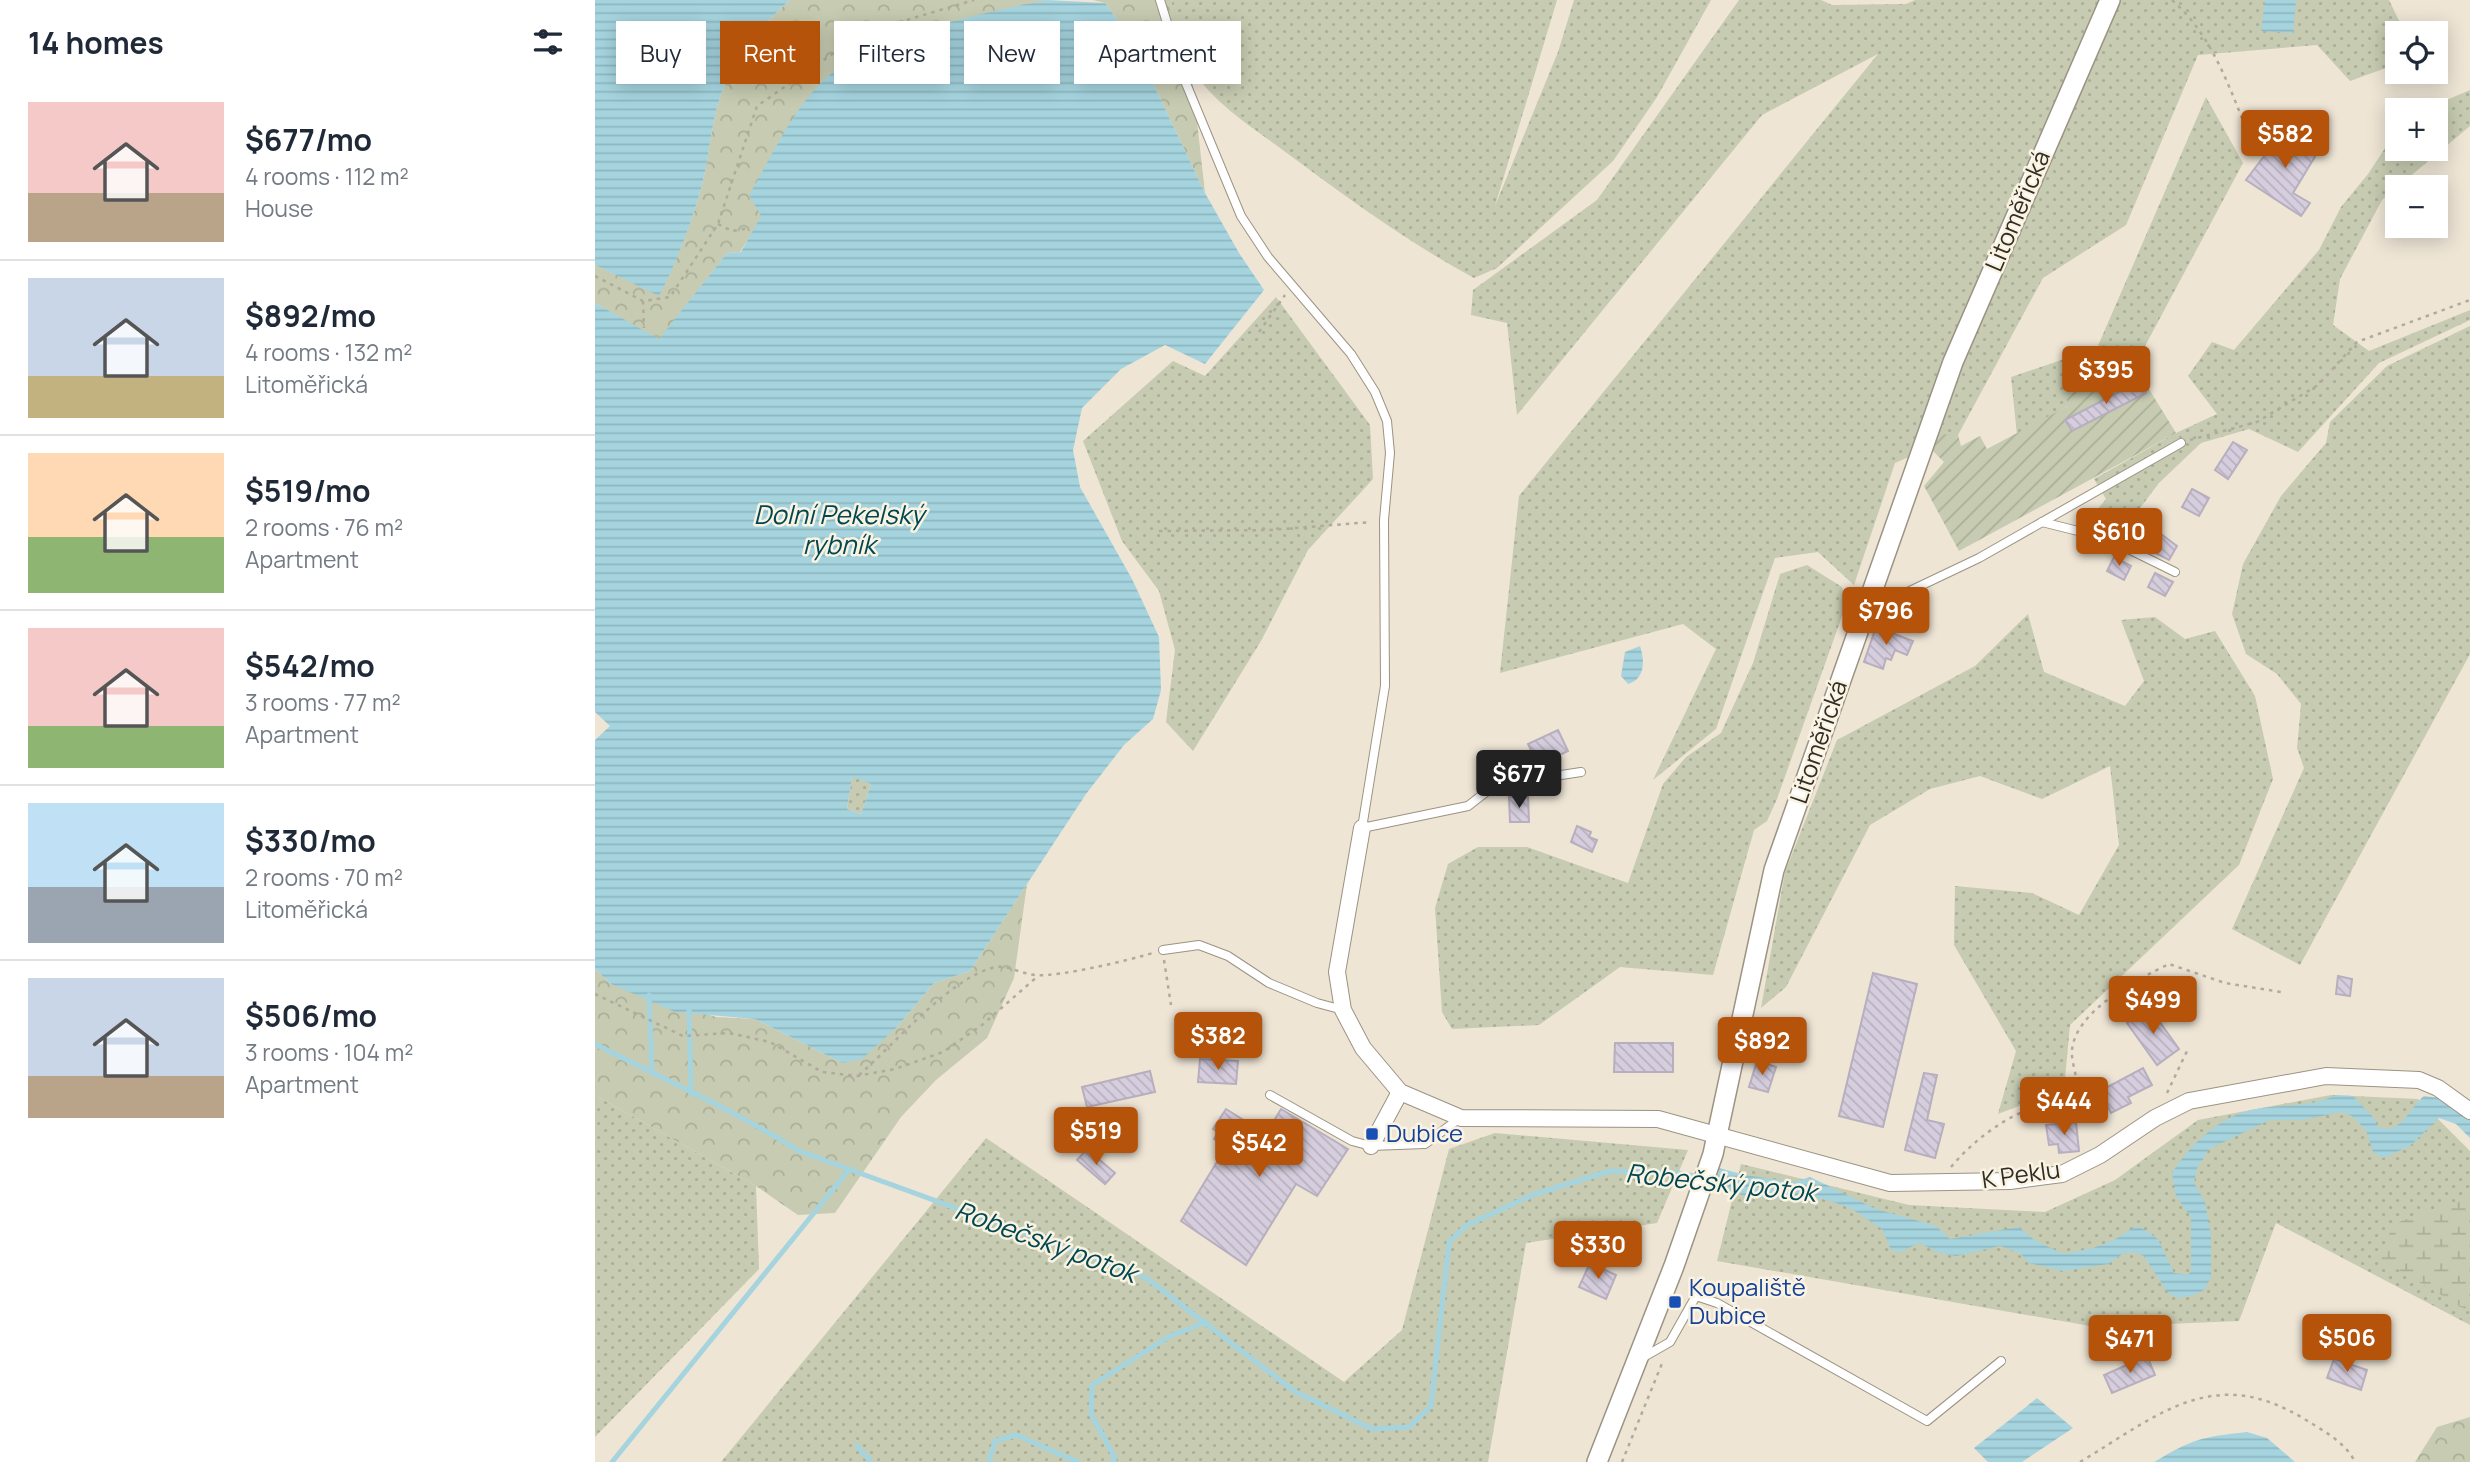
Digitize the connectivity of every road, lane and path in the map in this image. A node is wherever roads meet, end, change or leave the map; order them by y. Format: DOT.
graph roads {
  1 [pos="974,0"];
  2 [pos="1160,0"];
  3 [pos="2109,0"];
  4 [pos="2172,0"];
  5 [pos="2257,155"];
  6 [pos="718,224"];
  7 [pos="750,228"];
  8 [pos="595,276"];
  9 [pos="1293,284"];
  10 [pos="2470,300"];
  11 [pos="643,301"];
  12 [pos="644,328"];
  13 [pos="1259,332"];
  14 [pos="2181,443"];
  15 [pos="1384,520"];
  16 [pos="2042,522"];
  17 [pos="1159,531"];
  18 [pos="2175,572"];
  19 [pos="1867,606"];
  20 [pos="1581,772"];
  21 [pos="1362,828"];
  22 [pos="1163,950"];
  23 [pos="1038,976"];
  24 [pos="2281,992"];
  25 [pos="595,993"];
  26 [pos="1171,1005"];
  27 [pos="1343,1010"];
  28 [pos="2188,1049"];
  29 [pos="857,1076"];
  30 [pos="1400,1093"];
  31 [pos="1271,1095"];
  32 [pos="2470,1111"];
  33 [pos="1461,1118"];
  34 [pos="2155,1118"];
  35 [pos="1715,1145"];
  36 [pos="1371,1146"];
  37 [pos="1938,1183"];
  38 [pos="1670,1342"];
  39 [pos="2001,1360"];
  40 [pos="1636,1361"];
  41 [pos="1597,1462"];
  42 [pos="1622,1462"];
  43 [pos="2080,1462"];
  44 [pos="2355,1462"];
  1 -- 6 [label="path"];
  2 -- 9 [label="lane"];
  3 -- 19 [label="street, Litoměřická"];
  4 -- 5 [label="path"];
  6 -- 7 [label="path"];
  6 -- 11 [label="path"];
  8 -- 11 [label="path"];
  9 -- 13 [label="path"];
  9 -- 15 [label="lane"];
  10 -- 14 [label="path"];
  11 -- 12 [label="path"];
  14 -- 16 [label="lane"];
  15 -- 17 [label="path"];
  15 -- 21 [label="lane"];
  16 -- 18 [label="lane"];
  16 -- 19 [label="lane"];
  19 -- 35 [label="street, Litoměřická"];
  20 -- 21 [label="lane"];
  21 -- 27 [label="street"];
  22 -- 23 [label="path"];
  22 -- 26 [label="path"];
  22 -- 27 [label="lane"];
  23 -- 29 [label="path"];
  23 -- 29 [label="path"];
  24 -- 37 [label="path"];
  25 -- 29 [label="path"];
  27 -- 30 [label="street"];
  28 -- 34 [label="path"];
  30 -- 33 [label="street"];
  30 -- 36 [label="street"];
  31 -- 36 [label="lane"];
  32 -- 34 [label="street, K Peklu"];
  33 -- 35 [label="street, K Peklu"];
  33 -- 36 [label="lane"];
  34 -- 37 [label="street, K Peklu"];
  35 -- 37 [label="street, K Peklu"];
  35 -- 40 [label="street, Litoměřická"];
  38 -- 39 [label="lane"];
  38 -- 40 [label="lane"];
  38 -- 42 [label="path"];
  40 -- 41 [label="street, Litoměřická"];
  43 -- 44 [label="path"];
}
